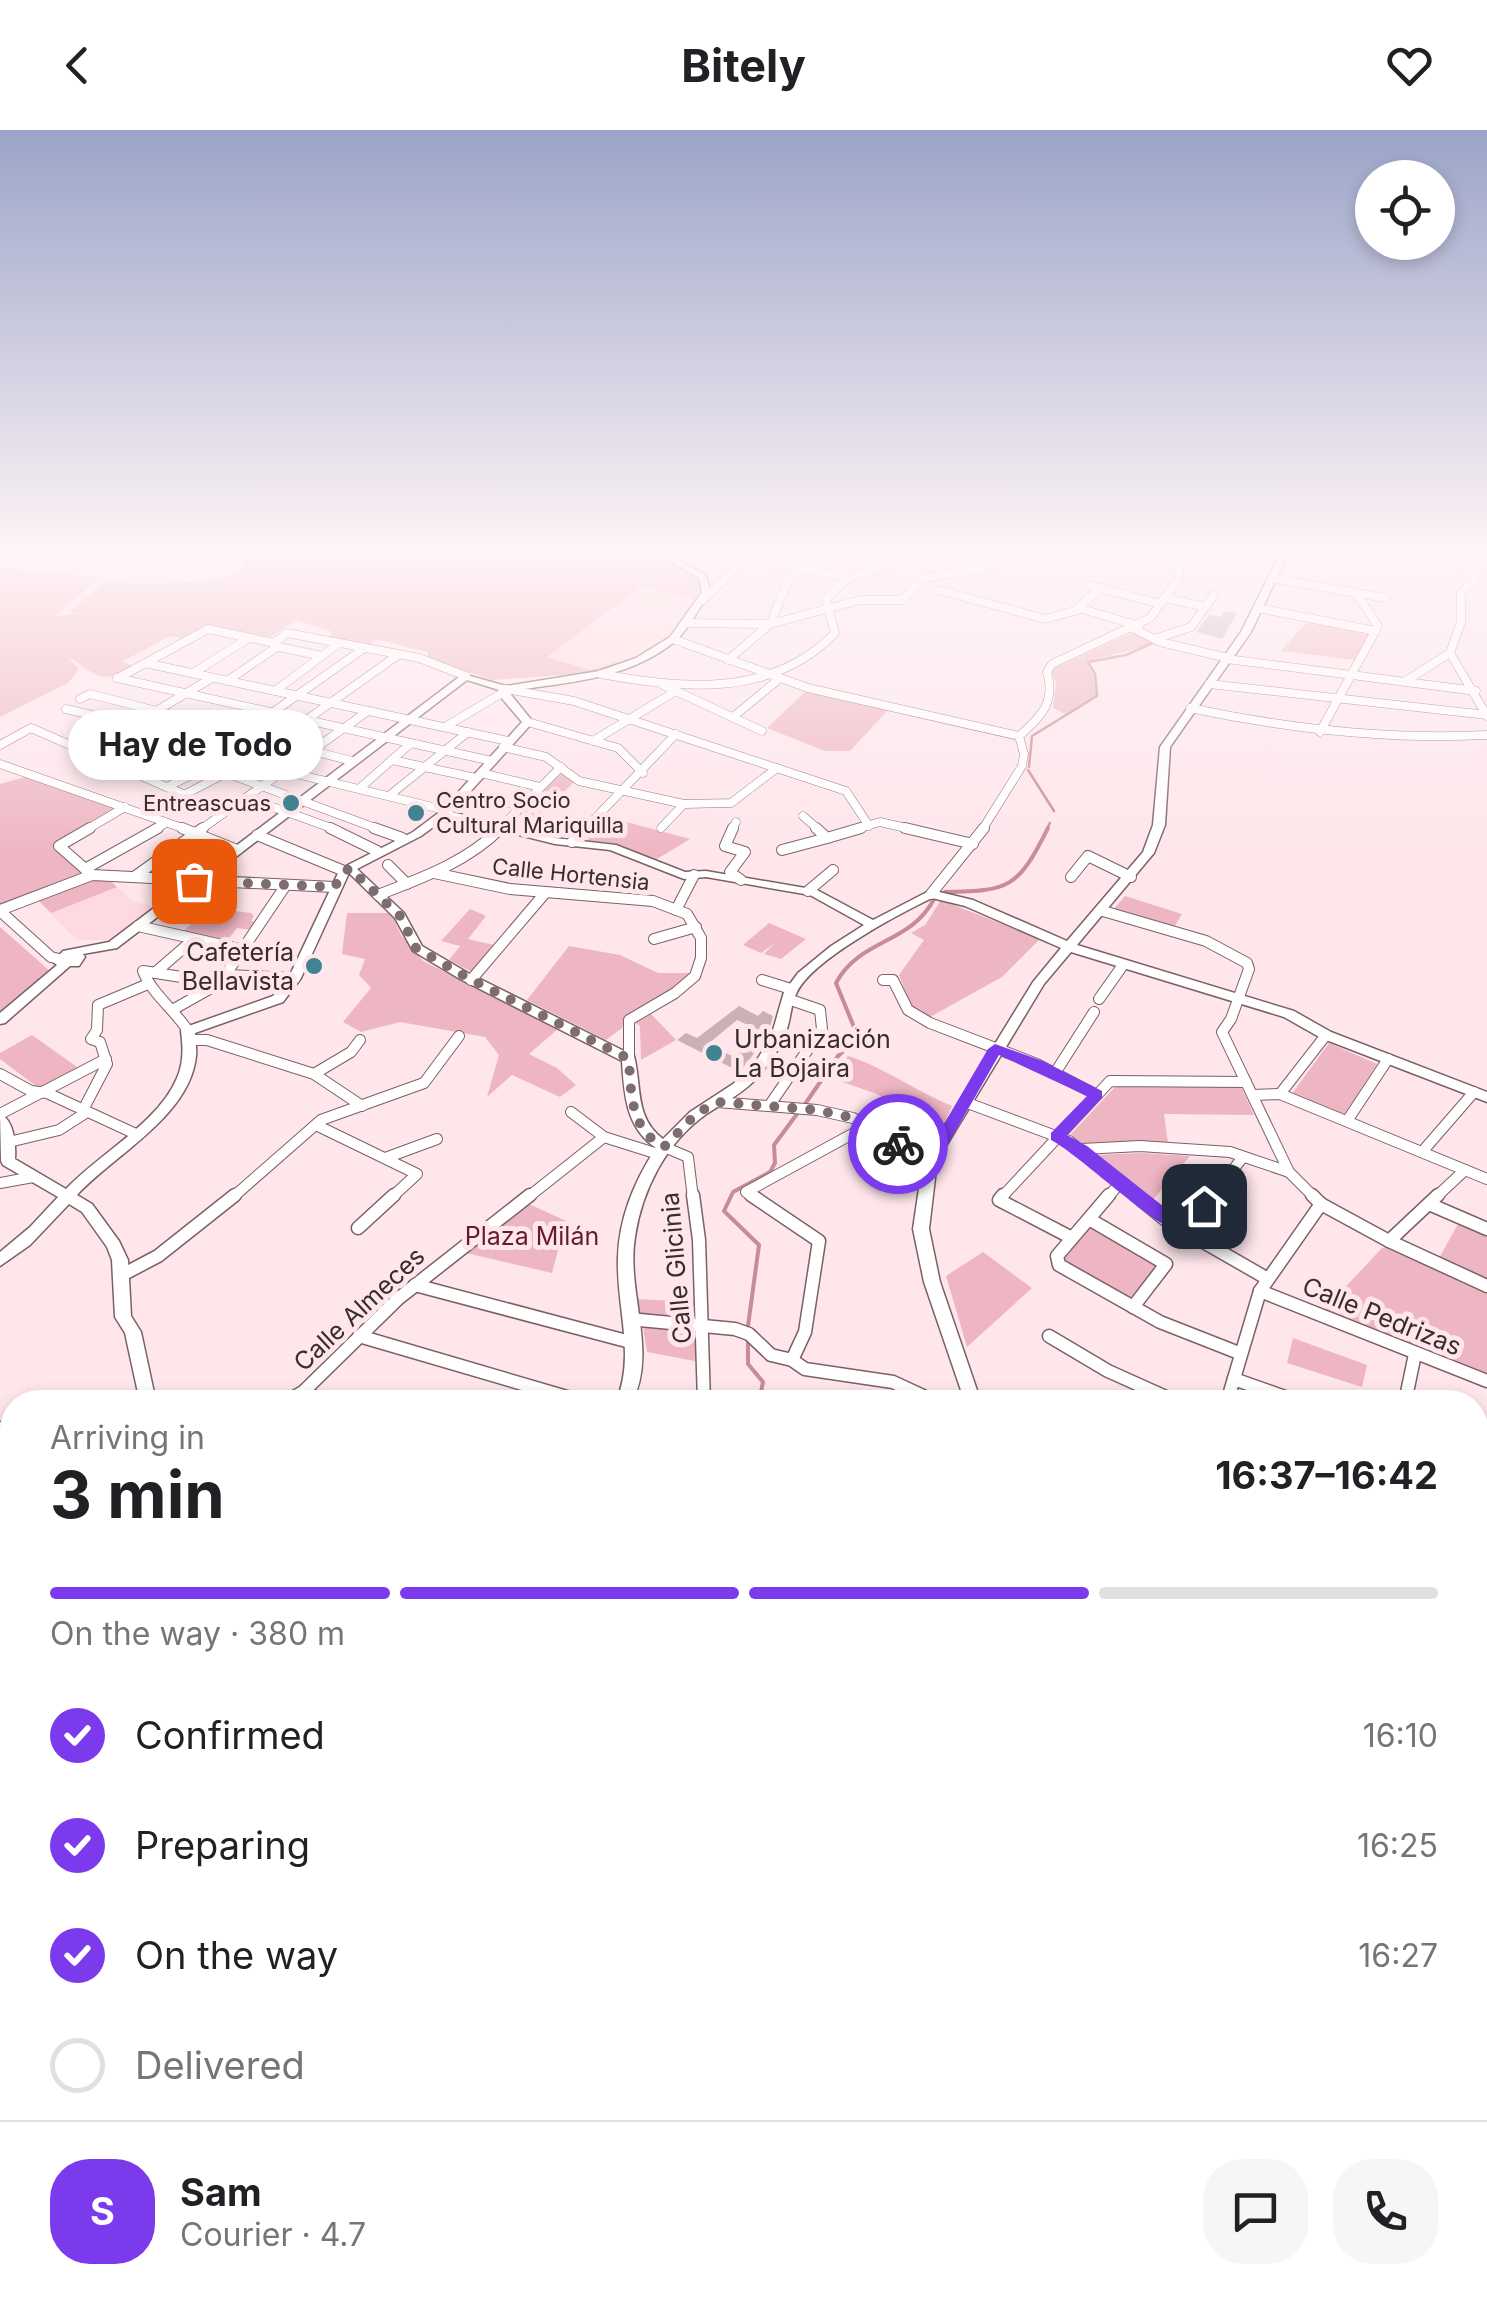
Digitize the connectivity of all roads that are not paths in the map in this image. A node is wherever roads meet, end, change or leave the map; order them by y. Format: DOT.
graph roads {
  1 [pos="164,652"];
  2 [pos="226,652"];
  3 [pos="266,652"];
  4 [pos="306,652"];
  5 [pos="327,652"];
  6 [pos="359,652"];
  7 [pos="382,652"];
  8 [pos="652,652"];
  9 [pos="708,652"];
  10 [pos="737,652"];
  11 [pos="816,652"];
  12 [pos="1079,652"];
  13 [pos="1205,652"];
  14 [pos="1231,652"];
  15 [pos="1364,652"];
  16 [pos="1450,653"];
  17 [pos="398,655"];
  18 [pos="322,656"];
  19 [pos="1228,658"];
  20 [pos="728,660"];
  21 [pos="145,663"];
  22 [pos="193,673"];
  23 [pos="601,674"];
  24 [pos="1352,675"];
  25 [pos="212,677"];
  26 [pos="775,677"];
  27 [pos="477,679"];
  28 [pos="227,680"];
  29 [pos="655,680"];
  30 [pos="1404,682"];
  31 [pos="1209,684"];
  32 [pos="262,688"];
  33 [pos="505,688"];
  34 [pos="275,691"];
  35 [pos="676,691"];
  36 [pos="1476,692"];
  37 [pos="185,693"];
  38 [pos="297,696"];
  39 [pos="80,698"];
  40 [pos="1336,701"];
  41 [pos="331,703"];
  42 [pos="236,705"];
  43 [pos="1190,707"];
  44 [pos="66,709"];
  45 [pos="368,710"];
  46 [pos="155,711"];
  47 [pos="272,713"];
  48 [pos="1487,716"];
  49 [pos="626,718"];
  50 [pos="733,718"];
  51 [pos="308,720"];
  52 [pos="408,720"];
  53 [pos="528,722"];
  54 [pos="129,727"];
  55 [pos="444,727"];
  56 [pos="344,728"];
  57 [pos="762,731"];
  58 [pos="237,732"];
  59 [pos="468,732"];
  60 [pos="1320,732"];
  61 [pos="676,734"];
  62 [pos="1487,734"];
  63 [pos="1019,736"];
  64 [pos="384,737"];
  65 [pos="155,738"];
  66 [pos="593,741"];
  67 [pos="276,742"];
  68 [pos="412,744"];
  69 [pos="506,744"];
  70 [pos="0,746"];
  71 [pos="190,746"];
  72 [pos="79,749"];
  73 [pos="444,751"];
  74 [pos="180,752"];
  75 [pos="208,752"];
  76 [pos="312,752"];
  77 [pos="197,760"];
  78 [pos="392,760"];
  79 [pos="352,761"];
  80 [pos="492,761"];
  81 [pos="108,762"];
  82 [pos="247,762"];
  83 [pos="0,764"];
  84 [pos="210,766"];
  85 [pos="424,767"];
  86 [pos="561,768"];
  87 [pos="777,768"];
  88 [pos="285,770"];
  89 [pos="227,773"];
  90 [pos="643,773"];
  91 [pos="137,774"];
  92 [pos="478,776"];
  93 [pos="327,781"];
  94 [pos="264,786"];
  95 [pos="167,787"];
  96 [pos="540,787"];
  97 [pos="360,788"];
  98 [pos="624,793"];
  99 [pos="185,794"];
  100 [pos="390,795"];
  101 [pos="485,797"];
  102 [pos="248,798"];
  103 [pos="302,800"];
  104 [pos="684,804"];
  105 [pos="521,806"];
  106 [pos="124,807"];
  107 [pos="445,811"];
  108 [pos="288,812"];
  109 [pos="147,814"];
  110 [pos="803,816"];
  111 [pos="736,822"];
  112 [pos="166,823"];
  113 [pos="869,826"];
  114 [pos="499,828"];
  115 [pos="661,828"];
  116 [pos="258,834"];
  117 [pos="197,836"];
  118 [pos="402,838"];
  119 [pos="827,838"];
  120 [pos="572,842"];
  121 [pos="973,844"];
  122 [pos="237,850"];
  123 [pos="782,850"];
  124 [pos="377,851"];
  125 [pos="388,865"];
  126 [pos="346,869"];
  127 [pos="833,870"];
  128 [pos="89,872"];
  129 [pos="434,873"];
  130 [pos="694,875"];
  131 [pos="1131,876"];
  132 [pos="134,877"];
  133 [pos="1071,877"];
  134 [pos="742,880"];
  135 [pos="198,881"];
  136 [pos="407,884"];
  137 [pos="286,885"];
  138 [pos="334,887"];
  139 [pos="808,891"];
  140 [pos="546,892"];
  141 [pos="378,894"];
  142 [pos="931,894"];
  143 [pos="676,910"];
  144 [pos="1102,910"];
  145 [pos="0,911"];
  146 [pos="138,926"];
  147 [pos="874,926"];
  148 [pos="696,927"];
  149 [pos="654,939"];
  150 [pos="194,940"];
  151 [pos="1069,947"];
  152 [pos="240,949"];
  153 [pos="62,962"];
  154 [pos="1123,964"];
  155 [pos="158,971"];
  156 [pos="223,978"];
  157 [pos="295,978"];
  158 [pos="471,980"];
  159 [pos="762,980"];
  160 [pos="883,980"];
  161 [pos="148,984"];
  162 [pos="790,994"];
  163 [pos="1099,999"];
  164 [pos="1236,999"];
  165 [pos="174,1009"];
  166 [pos="1094,1012"];
  167 [pos="0,1020"];
  168 [pos="1326,1034"];
  169 [pos="189,1035"];
  170 [pos="459,1036"];
  171 [pos="360,1040"];
  172 [pos="995,1049"];
  173 [pos="105,1056"];
  174 [pos="629,1059"];
  175 [pos="1388,1059"];
  176 [pos="1055,1073"];
  177 [pos="0,1074"];
  178 [pos="314,1074"];
  179 [pos="1246,1082"];
  180 [pos="42,1093"];
  181 [pos="1280,1094"];
  182 [pos="1480,1094"];
  183 [pos="1097,1095"];
  184 [pos="1252,1095"];
  185 [pos="718,1102"];
  186 [pos="965,1102"];
  187 [pos="362,1106"];
  188 [pos="768,1106"];
  189 [pos="85,1111"];
  190 [pos="571,1112"];
  191 [pos="0,1116"];
  192 [pos="1346,1121"];
  193 [pos="316,1125"];
  194 [pos="867,1126"];
  195 [pos="138,1135"];
  196 [pos="604,1137"];
  197 [pos="1056,1137"];
  198 [pos="438,1139"];
  199 [pos="8,1142"];
  200 [pos="661,1150"];
  201 [pos="1081,1150"];
  202 [pos="1422,1152"];
  203 [pos="388,1157"];
  204 [pos="1243,1157"];
  205 [pos="4,1159"];
  206 [pos="930,1161"];
  207 [pos="1465,1170"];
  208 [pos="1289,1172"];
  209 [pos="33,1176"];
  210 [pos="1487,1179"];
  211 [pos="0,1183"];
  212 [pos="1120,1183"];
  213 [pos="70,1195"];
  214 [pos="1321,1204"];
  215 [pos="1429,1204"];
  216 [pos="1089,1219"];
  217 [pos="358,1228"];
  218 [pos="1487,1228"];
  219 [pos="1185,1231"];
  220 [pos="1072,1238"];
  221 [pos="1389,1242"];
  222 [pos="0,1260"];
  223 [pos="122,1275"];
  224 [pos="415,1284"];
  225 [pos="1264,1286"];
  226 [pos="1487,1286"];
  227 [pos="1133,1307"];
  228 [pos="629,1318"];
  229 [pos="704,1326"];
  230 [pos="360,1336"];
  231 [pos="1049,1336"];
  232 [pos="634,1343"];
  233 [pos="1238,1353"];
  234 [pos="1415,1354"];
  235 [pos="792,1360"];
  236 [pos="1234,1379"];
  237 [pos="1487,1382"];
  238 [pos="145,1390"];
  239 [pos="305,1390"];
  240 [pos="543,1390"];
  241 [pos="631,1390"];
  242 [pos="704,1390"];
  243 [pos="910,1390"];
  244 [pos="969,1390"];
  245 [pos="1150,1390"];
  246 [pos="1231,1390"];
  247 [pos="1265,1390"];
  248 [pos="1408,1390"];
  1 -- 21 [label="street"];
  2 -- 22 [label="street"];
  3 -- 28 [label="street"];
  4 -- 18 [label="street"];
  5 -- 18 [label="street"];
  6 -- 38 [label="street"];
  7 -- 17 [label="street"];
  8 -- 23 [label="street"];
  9 -- 20 [label="street"];
  10 -- 20 [label="street"];
  11 -- 26 [label="street"];
  12 -- 63 [label="street"];
  13 -- 19 [label="street"];
  14 -- 19 [label="street"];
  15 -- 24 [label="street"];
  16 -- 30 [label="street"];
  16 -- 36 [label="street"];
  17 -- 27 [label="street"];
  17 -- 41 [label="street"];
  18 -- 34 [label="street"];
  19 -- 24 [label="street"];
  19 -- 31 [label="street"];
  20 -- 26 [label="street"];
  21 -- 22 [label="street"];
  21 -- 37 [label="street"];
  22 -- 25 [label="street"];
  23 -- 29 [label="street"];
  23 -- 33 [label="street"];
  24 -- 30 [label="street"];
  24 -- 40 [label="street"];
  25 -- 28 [label="street"];
  25 -- 37 [label="street"];
  26 -- 29 [label="street"];
  26 -- 50 [label="street"];
  26 -- 63 [label="street"];
  27 -- 33 [label="street"];
  27 -- 52 [label="street"];
  28 -- 32 [label="street"];
  29 -- 35 [label="street"];
  30 -- 36 [label="street"];
  31 -- 40 [label="street"];
  31 -- 43 [label="street"];
  32 -- 34 [label="street"];
  32 -- 42 [label="street"];
  33 -- 49 [label="street"];
  33 -- 53 [label="street"];
  33 -- 55 [label="street"];
  34 -- 38 [label="street"];
  35 -- 49 [label="street"];
  35 -- 50 [label="street"];
  36 -- 48 [label="street"];
  37 -- 42 [label="street"];
  37 -- 46 [label="street"];
  38 -- 41 [label="street"];
  38 -- 47 [label="street"];
  39 -- 46 [label="street"];
  40 -- 48 [label="street"];
  40 -- 60 [label="street"];
  41 -- 45 [label="street"];
  41 -- 51 [label="street"];
  42 -- 47 [label="street"];
  43 -- 60 [label="street"];
  43 -- 131 [label="street"];
  44 -- 54 [label="street"];
  45 -- 52 [label="street"];
  45 -- 56 [label="street"];
  46 -- 54 [label="street"];
  46 -- 58 [label="street"];
  47 -- 51 [label="street"];
  49 -- 61 [label="street"];
  49 -- 66 [label="street"];
  50 -- 57 [label="street"];
  51 -- 56 [label="street"];
  51 -- 67 [label="street"];
  52 -- 55 [label="street"];
  52 -- 64 [label="street"];
  53 -- 66 [label="street"];
  53 -- 69 [label="street"];
  54 -- 65 [label="street"];
  54 -- 72 [label="street"];
  55 -- 59 [label="street"];
  56 -- 64 [label="street"];
  56 -- 76 [label="street"];
  58 -- 67 [label="street"];
  58 -- 75 [label="street"];
  59 -- 69 [label="street"];
  59 -- 73 [label="street"];
  60 -- 62 [label="street"];
  61 -- 87 [label="street"];
  61 -- 90 [label="street"];
  63 -- 121 [label="street"];
  64 -- 68 [label="street"];
  64 -- 79 [label="street"];
  65 -- 71 [label="street"];
  65 -- 74 [label="street"];
  65 -- 81 [label="street"];
  66 -- 90 [label="street"];
  67 -- 76 [label="street"];
  67 -- 82 [label="street"];
  68 -- 73 [label="street"];
  68 -- 78 [label="street"];
  69 -- 80 [label="street"];
  69 -- 86 [label="street"];
  70 -- 72 [label="street"];
  71 -- 74 [label="street"];
  71 -- 75 [label="street"];
  72 -- 81 [label="street"];
  73 -- 80 [label="street"];
  73 -- 85 [label="street"];
  74 -- 77 [label="street"];
  74 -- 91 [label="street"];
  75 -- 77 [label="street"];
  75 -- 82 [label="street"];
  76 -- 79 [label="street"];
  76 -- 88 [label="street"];
  77 -- 84 [label="street"];
  78 -- 85 [label="street"];
  78 -- 97 [label="street"];
  79 -- 93 [label="street"];
  80 -- 92 [label="street"];
  81 -- 91 [label="street"];
  82 -- 88 [label="street"];
  82 -- 89 [label="street"];
  83 -- 106 [label="street"];
  84 -- 89 [label="street"];
  84 -- 95 [label="street"];
  85 -- 92 [label="street"];
  85 -- 100 [label="street"];
  86 -- 96 [label="street"];
  86 -- 98 [label="street"];
  87 -- 104 [label="street"];
  87 -- 113 [label="street"];
  88 -- 93 [label="street"];
  88 -- 94 [label="street"];
  89 -- 94 [label="street"];
  89 -- 99 [label="street"];
  90 -- 98 [label="street"];
  91 -- 95 [label="street"];
  92 -- 96 [label="street"];
  92 -- 107 [label="street"];
  93 -- 97 [label="street"];
  93 -- 103 [label="street"];
  94 -- 102 [label="street"];
  94 -- 103 [label="street"];
  95 -- 99 [label="street"];
  96 -- 105 [label="street"];
  97 -- 100 [label="street"];
  98 -- 104 [label="street"];
  98 -- 120 [label="street"];
  99 -- 109 [label="street"];
  100 -- 107 [label="street"];
  101 -- 105 [label="street"];
  102 -- 108 [label="street"];
  102 -- 117 [label="street"];
  103 -- 108 [label="street"];
  103 -- 118 [label="street"];
  104 -- 115 [label="street"];
  105 -- 114 [label="street"];
  106 -- 109 [label="street"];
  106 -- 128 [label="street"];
  107 -- 114 [label="street"];
  107 -- 118 [label="street"];
  108 -- 116 [label="street"];
  108 -- 124 [label="street"];
  109 -- 112 [label="street"];
  110 -- 119 [label="street"];
  111 -- 134 [label="street"];
  112 -- 117 [label="street"];
  112 -- 128 [label="street"];
  113 -- 119 [label="street"];
  113 -- 121 [label="street"];
  114 -- 120 [label="street"];
  114 -- 129 [label="street"];
  116 -- 122 [label="street"];
  116 -- 126 [label="street"];
  117 -- 122 [label="street"];
  117 -- 132 [label="street"];
  118 -- 124 [label="street"];
  119 -- 123 [label="street"];
  120 -- 130 [label="street"];
  121 -- 142 [label="street"];
  122 -- 135 [label="street"];
  124 -- 126 [label="street"];
  125 -- 136 [label="street"];
  126 -- 138 [label="street"];
  126 -- 141 [label="street"];
  127 -- 139 [label="street"];
  128 -- 132 [label="street"];
  128 -- 145 [label="street"];
  129 -- 136 [label="street"];
  129 -- 140 [label="street, Calle Hortensia"];
  130 -- 134 [label="street"];
  130 -- 143 [label="street"];
  131 -- 133 [label="street"];
  131 -- 144 [label="street"];
  132 -- 135 [label="street"];
  134 -- 139 [label="street"];
  135 -- 137 [label="street"];
  135 -- 146 [label="street"];
  136 -- 141 [label="street"];
  137 -- 138 [label="street"];
  137 -- 152 [label="street"];
  138 -- 157 [label="street"];
  139 -- 147 [label="street"];
  140 -- 143 [label="street, Calle Hortensia"];
  140 -- 158 [label="street"];
  141 -- 158 [label="street"];
  142 -- 147 [label="street"];
  142 -- 151 [label="street"];
  143 -- 148 [label="street, Calle Hortensia"];
  144 -- 151 [label="street"];
  144 -- 164 [label="street"];
  145 -- 153 [label="street"];
  146 -- 150 [label="street"];
  146 -- 153 [label="street"];
  147 -- 162 [label="street"];
  148 -- 149 [label="street"];
  148 -- 174 [label="street"];
  150 -- 152 [label="street"];
  150 -- 155 [label="street"];
  151 -- 154 [label="street"];
  151 -- 172 [label="street"];
  152 -- 156 [label="street"];
  153 -- 167 [label="street"];
  154 -- 163 [label="street"];
  154 -- 164 [label="street"];
  155 -- 156 [label="street"];
  155 -- 161 [label="street"];
  156 -- 157 [label="street"];
  156 -- 165 [label="street"];
  157 -- 169 [label="street"];
  158 -- 174 [label="street"];
  159 -- 162 [label="street"];
  160 -- 172 [label="street"];
  161 -- 165 [label="street"];
  161 -- 173 [label="street"];
  162 -- 185 [label="street"];
  162 -- 188 [label="street"];
  164 -- 168 [label="street"];
  164 -- 179 [label="street"];
  165 -- 169 [label="street"];
  166 -- 176 [label="street"];
  168 -- 175 [label="street"];
  168 -- 181 [label="street"];
  169 -- 178 [label="street"];
  169 -- 195 [label="street"];
  170 -- 187 [label="street"];
  171 -- 178 [label="street"];
  172 -- 176 [label="street"];
  172 -- 186 [label="street"];
  173 -- 180 [label="street"];
  173 -- 189 [label="street"];
  174 -- 200 [label="street"];
  175 -- 182 [label="street"];
  175 -- 192 [label="street"];
  176 -- 183 [label="street"];
  177 -- 180 [label="street"];
  178 -- 187 [label="street"];
  179 -- 183 [label="street"];
  179 -- 184 [label="street"];
  180 -- 189 [label="street"];
  180 -- 191 [label="street"];
  181 -- 184 [label="street"];
  181 -- 192 [label="street"];
  182 -- 202 [label="street"];
  183 -- 197 [label="street"];
  184 -- 208 [label="street"];
  185 -- 188 [label="street"];
  185 -- 200 [label="street"];
  186 -- 197 [label="street, Calle Pedrizas"];
  186 -- 206 [label="street"];
  187 -- 193 [label="street"];
  188 -- 194 [label="street"];
  189 -- 195 [label="street"];
  189 -- 199 [label="street"];
  190 -- 196 [label="street"];
  191 -- 199 [label="street"];
  192 -- 202 [label="street"];
  193 -- 203 [label="street"];
  193 -- 223 [label="street"];
  194 -- 206 [label="street"];
  194 -- 235 [label="street"];
  195 -- 213 [label="street"];
  196 -- 200 [label="street"];
  196 -- 224 [label="street, Calle Almeces"];
  197 -- 201 [label="street, Calle Pedrizas"];
  197 -- 220 [label="street"];
  198 -- 203 [label="street"];
  199 -- 205 [label="street"];
  200 -- 228 [label="street"];
  200 -- 229 [label="street, Calle Glicinia"];
  201 -- 204 [label="street"];
  201 -- 212 [label="street, Calle Pedrizas"];
  202 -- 207 [label="street"];
  203 -- 217 [label="street"];
  204 -- 208 [label="street"];
  204 -- 219 [label="street"];
  205 -- 209 [label="street"];
  206 -- 244 [label="street"];
  207 -- 210 [label="street"];
  207 -- 215 [label="street"];
  208 -- 214 [label="street"];
  209 -- 211 [label="street"];
  209 -- 213 [label="street"];
  212 -- 216 [label="street"];
  212 -- 219 [label="street, Calle Pedrizas"];
  213 -- 222 [label="street"];
  213 -- 223 [label="street"];
  214 -- 221 [label="street"];
  214 -- 225 [label="street"];
  215 -- 218 [label="street"];
  215 -- 221 [label="street"];
  216 -- 220 [label="street"];
  216 -- 227 [label="street"];
  219 -- 225 [label="street, Calle Pedrizas"];
  220 -- 227 [label="street"];
  221 -- 226 [label="street"];
  223 -- 238 [label="street"];
  224 -- 230 [label="street, Calle Almeces"];
  224 -- 232 [label="street"];
  225 -- 233 [label="street"];
  225 -- 234 [label="street, Calle Pedrizas"];
  227 -- 233 [label="street"];
  228 -- 229 [label="street"];
  228 -- 232 [label="street"];
  229 -- 235 [label="street"];
  229 -- 242 [label="street, Calle Glicinia"];
  230 -- 239 [label="street, Calle Almeces"];
  230 -- 240 [label="street"];
  231 -- 245 [label="street"];
  232 -- 241 [label="street"];
  233 -- 236 [label="street"];
  234 -- 237 [label="street, Calle Pedrizas"];
  234 -- 248 [label="street"];
  235 -- 243 [label="street"];
  236 -- 246 [label="street"];
  236 -- 247 [label="street"];
}
